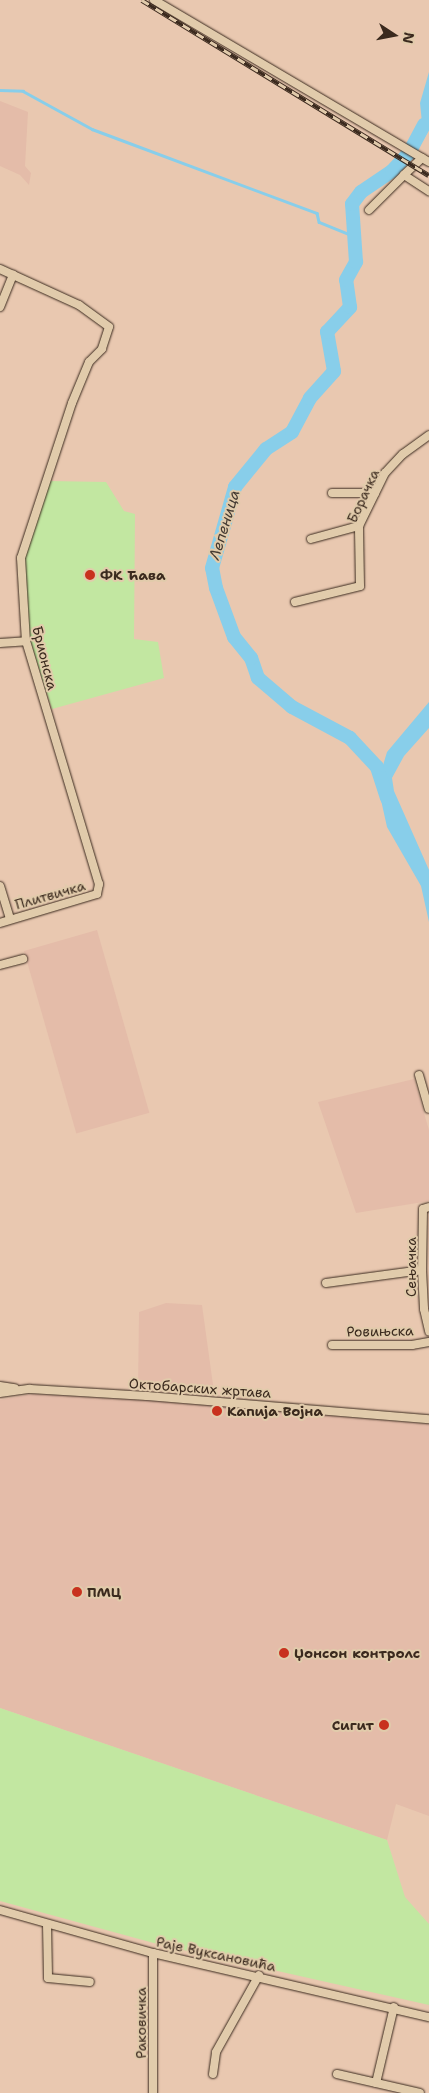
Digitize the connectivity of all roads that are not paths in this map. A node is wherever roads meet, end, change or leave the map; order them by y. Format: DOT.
graph roads {
  1 [pos="154,0"];
  2 [pos="426,160"];
  3 [pos="404,175"];
  4 [pos="429,191"];
  5 [pos="369,210"];
  6 [pos="0,269"];
  7 [pos="13,274"];
  8 [pos="0,307"];
  9 [pos="429,435"];
  10 [pos="332,492"];
  11 [pos="375,493"];
  12 [pos="359,526"];
  13 [pos="311,539"];
  14 [pos="295,602"];
  15 [pos="26,641"];
  16 [pos="0,643"];
  17 [pos="99,884"];
  18 [pos="0,886"];
  19 [pos="10,920"];
  20 [pos="0,923"];
  21 [pos="23,959"];
  22 [pos="0,965"];
  23 [pos="419,1075"];
  24 [pos="429,1109"];
  25 [pos="429,1207"];
  26 [pos="425,1266"];
  27 [pos="326,1283"];
  28 [pos="429,1330"];
  29 [pos="429,1342"];
  30 [pos="332,1345"];
  31 [pos="0,1386"];
  32 [pos="30,1389"];
  33 [pos="0,1393"];
  34 [pos="429,1419"];
  35 [pos="0,1910"];
  36 [pos="47,1924"];
  37 [pos="153,1953"];
  38 [pos="259,1975"];
  39 [pos="90,1982"];
  40 [pos="394,2008"];
  41 [pos="429,2016"];
  42 [pos="213,2074"];
  43 [pos="337,2074"];
  44 [pos="376,2083"];
  45 [pos="153,2093"];
  46 [pos="420,2093"];
  1 -- 2 [label="street"];
  2 -- 3 [label="street"];
  3 -- 4 [label="street"];
  3 -- 5 [label="street"];
  6 -- 7 [label="street"];
  7 -- 8 [label="street"];
  7 -- 15 [label="street, Брионска"];
  9 -- 11 [label="street, Борачка"];
  10 -- 11 [label="street"];
  11 -- 12 [label="street, Борачка"];
  12 -- 13 [label="street"];
  12 -- 14 [label="street, Борачка"];
  15 -- 16 [label="street"];
  15 -- 17 [label="street, Брионска"];
  17 -- 19 [label="street, Плитвичка"];
  18 -- 19 [label="street"];
  19 -- 20 [label="street, Плитвичка"];
  21 -- 22 [label="street"];
  23 -- 24 [label="street"];
  25 -- 26 [label="street, Сењачка"];
  26 -- 27 [label="street"];
  26 -- 28 [label="street, Сењачка"];
  29 -- 30 [label="street, Ровињска"];
  31 -- 32 [label="street"];
  32 -- 33 [label="street, Октобарских жртава"];
  32 -- 34 [label="street, Октобарских жртава"];
  35 -- 36 [label="street, Раје Вуксановића"];
  36 -- 37 [label="street, Раје Вуксановића"];
  36 -- 39 [label="street"];
  37 -- 38 [label="street, Раје Вуксановића"];
  37 -- 45 [label="street, Раковичка"];
  38 -- 40 [label="street, Раје Вуксановића"];
  38 -- 42 [label="street"];
  40 -- 41 [label="street, Раје Вуксановића"];
  40 -- 44 [label="street"];
  43 -- 44 [label="street"];
  44 -- 46 [label="street"];
}
